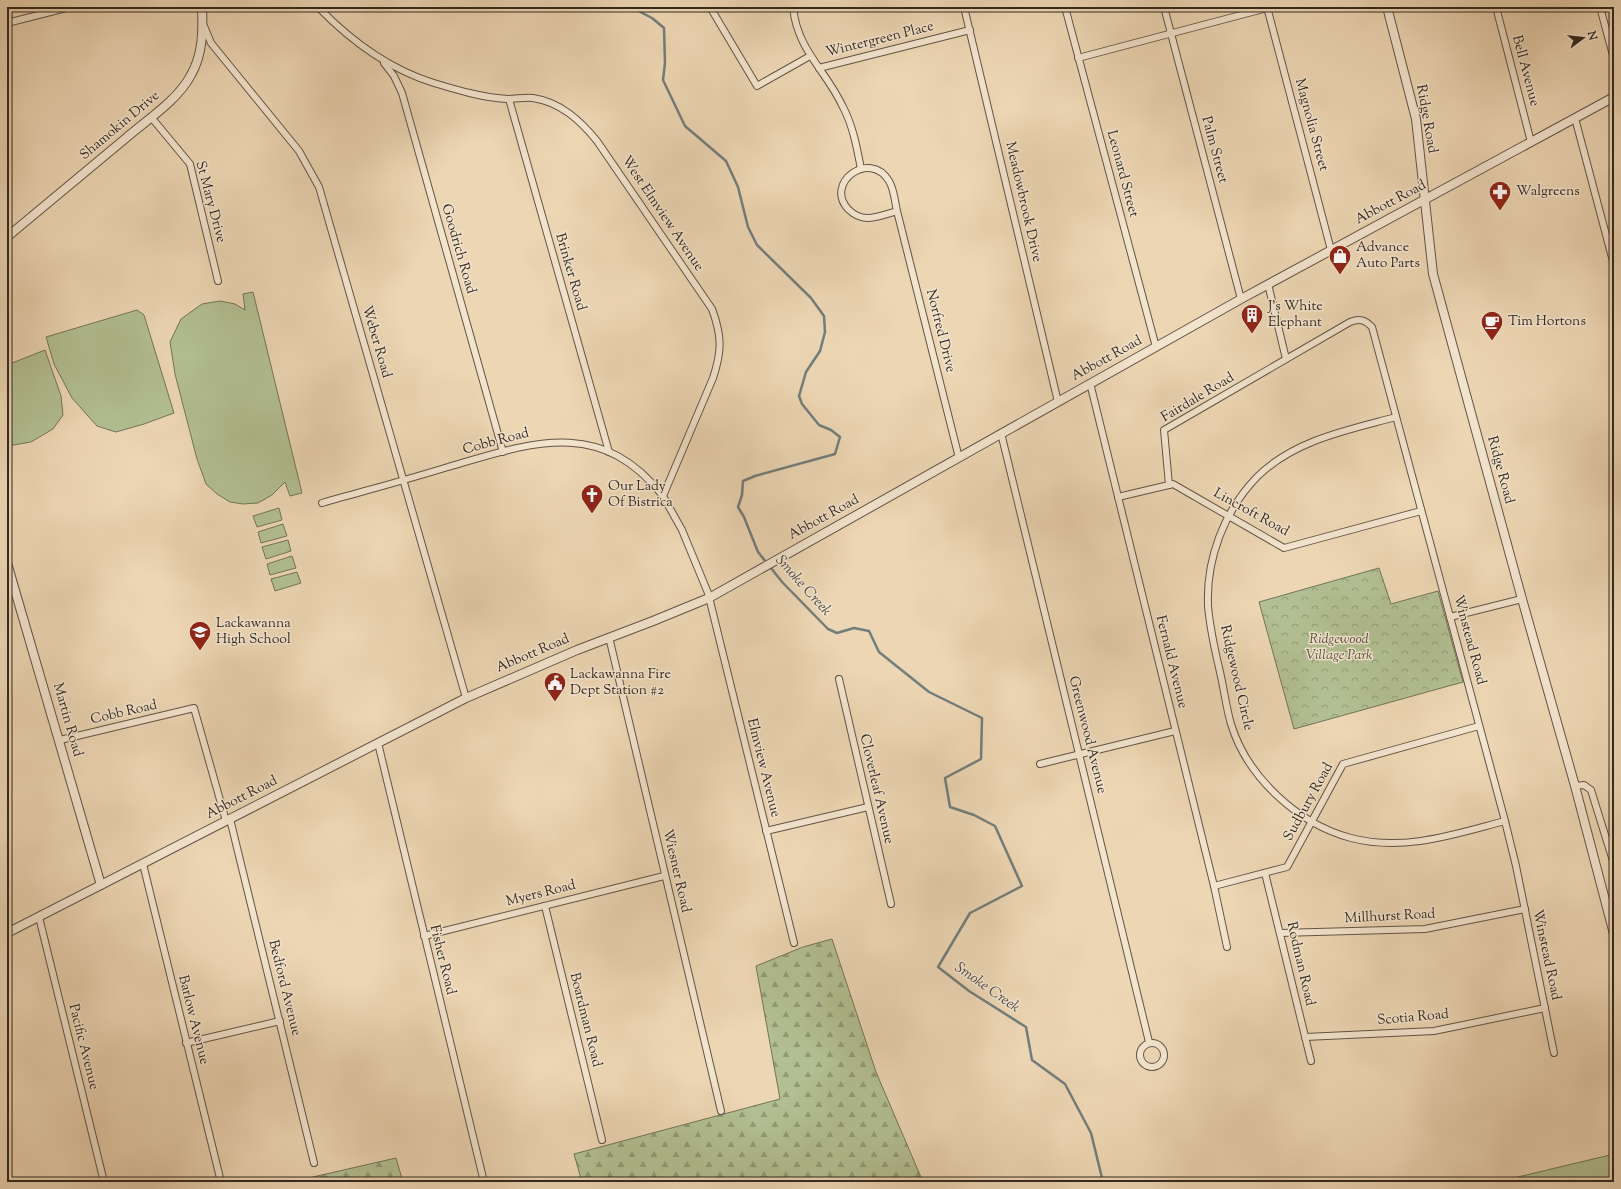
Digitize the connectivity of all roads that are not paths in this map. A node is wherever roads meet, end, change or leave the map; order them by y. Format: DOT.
graph roads {
  1 [pos="70,7"];
  2 [pos="202,7"];
  3 [pos="318,7"];
  4 [pos="710,7"];
  5 [pos="793,7"];
  6 [pos="964,7"];
  7 [pos="1065,7"];
  8 [pos="1164,7"];
  9 [pos="1268,7"];
  10 [pos="1387,7"];
  11 [pos="1496,7"];
  12 [pos="1600,7"];
  13 [pos="7,23"];
  14 [pos="203,24"];
  15 [pos="970,30"];
  16 [pos="1171,33"];
  17 [pos="810,56"];
  18 [pos="378,58"];
  19 [pos="1078,58"];
  20 [pos="1614,59"];
  21 [pos="819,68"];
  22 [pos="1614,97"];
  23 [pos="509,99"];
  24 [pos="151,117"];
  25 [pos="1575,118"];
  26 [pos="1531,142"];
  27 [pos="861,169"];
  28 [pos="1425,199"];
  29 [pos="897,211"];
  30 [pos="7,237"];
  31 [pos="1331,250"];
  32 [pos="1614,265"];
  33 [pos="218,281"];
  34 [pos="1268,284"];
  35 [pos="1241,299"];
  36 [pos="1156,348"];
  37 [pos="1288,358"];
  38 [pos="1090,383"];
  39 [pos="1058,402"];
  40 [pos="1396,417"];
  41 [pos="1001,434"];
  42 [pos="503,452"];
  43 [pos="609,452"];
  44 [pos="959,458"];
  45 [pos="404,480"];
  46 [pos="1169,485"];
  47 [pos="663,496"];
  48 [pos="1118,497"];
  49 [pos="322,503"];
  50 [pos="1421,510"];
  51 [pos="1229,516"];
  52 [pos="7,563"];
  53 [pos="9,574"];
  54 [pos="709,598"];
  55 [pos="1522,599"];
  56 [pos="1450,617"];
  57 [pos="609,637"];
  58 [pos="839,679"];
  59 [pos="466,698"];
  60 [pos="194,708"];
  61 [pos="1479,726"];
  62 [pos="1176,731"];
  63 [pos="60,740"];
  64 [pos="378,742"];
  65 [pos="1079,755"];
  66 [pos="1040,764"];
  67 [pos="1575,786"];
  68 [pos="868,807"];
  69 [pos="228,820"];
  70 [pos="1312,820"];
  71 [pos="1505,820"];
  72 [pos="766,831"];
  73 [pos="143,864"];
  74 [pos="1614,864"];
  75 [pos="1265,873"];
  76 [pos="664,876"];
  77 [pos="101,885"];
  78 [pos="1214,886"];
  79 [pos="891,904"];
  80 [pos="545,906"];
  81 [pos="1525,909"];
  82 [pos="39,917"];
  83 [pos="7,933"];
  84 [pos="1280,933"];
  85 [pos="1614,934"];
  86 [pos="424,936"];
  87 [pos="794,943"];
  88 [pos="1227,947"];
  89 [pos="1545,1008"];
  90 [pos="280,1021"];
  91 [pos="1305,1037"];
  92 [pos="1149,1042"];
  93 [pos="186,1044"];
  94 [pos="1554,1053"];
  95 [pos="1311,1061"];
  96 [pos="721,1111"];
  97 [pos="602,1140"];
  98 [pos="314,1163"];
  99 [pos="104,1182"];
  100 [pos="221,1182"];
  101 [pos="484,1182"];
  1 -- 13 [label="street"];
  2 -- 14 [label="street, Shamokin Drive"];
  3 -- 18 [label="street, West Elmview Avenue"];
  4 -- 17 [label="street"];
  5 -- 17 [label="street"];
  6 -- 15 [label="street, Meadowbrook Drive"];
  7 -- 19 [label="street, Leonard Street"];
  8 -- 16 [label="street, Palm Street"];
  9 -- 16 [label="street"];
  9 -- 31 [label="street, Magnolia Street"];
  10 -- 28 [label="street, Ridge Road"];
  11 -- 26 [label="street, Bell Avenue"];
  12 -- 20 [label="street"];
  14 -- 24 [label="street, Shamokin Drive"];
  14 -- 45 [label="street, Weber Road"];
  15 -- 21 [label="street, Wintergreen Place"];
  15 -- 39 [label="street, Meadowbrook Drive"];
  16 -- 19 [label="street"];
  16 -- 35 [label="street, Palm Street"];
  17 -- 21 [label="street"];
  18 -- 23 [label="street, West Elmview Avenue"];
  18 -- 42 [label="street, Goodrich Road"];
  19 -- 36 [label="street, Leonard Street"];
  21 -- 27 [label="street"];
  22 -- 25 [label="street, Abbott Road"];
  23 -- 43 [label="street, Brinker Road"];
  23 -- 47 [label="street, West Elmview Avenue"];
  24 -- 30 [label="street, Shamokin Drive"];
  24 -- 33 [label="street, St Mary Drive"];
  25 -- 26 [label="street, Abbott Road"];
  25 -- 32 [label="street"];
  26 -- 28 [label="street, Abbott Road"];
  27 -- 29 [label="street, Norfred Drive"];
  27 -- 29 [label="street"];
  28 -- 31 [label="street, Abbott Road"];
  28 -- 55 [label="street, Ridge Road"];
  29 -- 44 [label="street, Norfred Drive"];
  31 -- 34 [label="street, Abbott Road"];
  34 -- 35 [label="street, Abbott Road"];
  34 -- 37 [label="street"];
  35 -- 36 [label="street, Abbott Road"];
  36 -- 38 [label="street, Abbott Road"];
  37 -- 40 [label="street, Winstead Road"];
  37 -- 46 [label="street, Fairdale Road"];
  38 -- 39 [label="street, Abbott Road"];
  38 -- 48 [label="street, Fernald Avenue"];
  39 -- 41 [label="street, Abbott Road"];
  40 -- 50 [label="street, Winstead Road"];
  40 -- 51 [label="street, Ridgewood Circle"];
  41 -- 44 [label="street, Abbott Road"];
  41 -- 65 [label="street, Greenwood Avenue"];
  42 -- 43 [label="street, Cobb Road"];
  42 -- 45 [label="street, Cobb Road"];
  43 -- 47 [label="street, Cobb Road"];
  44 -- 54 [label="street, Abbott Road"];
  45 -- 49 [label="street, Cobb Road"];
  45 -- 59 [label="street, Weber Road"];
  46 -- 48 [label="street"];
  46 -- 51 [label="street, Lincroft Road"];
  47 -- 54 [label="street"];
  48 -- 62 [label="street, Fernald Avenue"];
  50 -- 51 [label="street, Lincroft Road"];
  50 -- 56 [label="street, Winstead Road"];
  51 -- 70 [label="street, Ridgewood Circle"];
  52 -- 53 [label="street, Martin Road"];
  53 -- 63 [label="street, Martin Road"];
  54 -- 57 [label="street, Abbott Road"];
  54 -- 72 [label="street, Elmview Avenue"];
  55 -- 56 [label="street"];
  55 -- 67 [label="street, Ridge Road"];
  56 -- 61 [label="street, Winstead Road"];
  57 -- 59 [label="street, Abbott Road"];
  57 -- 76 [label="street, Wiesner Road"];
  58 -- 68 [label="street, Cloverleaf Avenue"];
  59 -- 64 [label="street, Abbott Road"];
  60 -- 63 [label="street, Cobb Road"];
  60 -- 69 [label="street, Bedford Avenue"];
  61 -- 70 [label="street, Sudbury Road"];
  61 -- 71 [label="street, Winstead Road"];
  62 -- 65 [label="street"];
  62 -- 78 [label="street, Fernald Avenue"];
  63 -- 77 [label="street, Martin Road"];
  64 -- 69 [label="street, Abbott Road"];
  64 -- 86 [label="street, Fisher Road"];
  65 -- 66 [label="street"];
  65 -- 92 [label="street, Greenwood Avenue"];
  67 -- 74 [label="street"];
  67 -- 85 [label="street, Ridge Road"];
  68 -- 72 [label="street"];
  68 -- 79 [label="street, Cloverleaf Avenue"];
  69 -- 73 [label="street, Abbott Road"];
  69 -- 90 [label="street, Bedford Avenue"];
  70 -- 71 [label="street, Ridgewood Circle"];
  70 -- 75 [label="street, Sudbury Road"];
  71 -- 81 [label="street, Winstead Road"];
  72 -- 87 [label="street, Elmview Avenue"];
  73 -- 77 [label="street, Abbott Road"];
  73 -- 93 [label="street, Barlow Avenue"];
  75 -- 78 [label="street, Sudbury Road"];
  75 -- 84 [label="street, Rodman Road"];
  76 -- 80 [label="street, Myers Road"];
  76 -- 96 [label="street, Wiesner Road"];
  77 -- 82 [label="street, Abbott Road"];
  78 -- 88 [label="street, Fernald Avenue"];
  80 -- 86 [label="street, Myers Road"];
  80 -- 97 [label="street, Boardman Road"];
  81 -- 84 [label="street, Millhurst Road"];
  81 -- 89 [label="street, Winstead Road"];
  82 -- 83 [label="street, Abbott Road"];
  82 -- 99 [label="street, Pacific Avenue"];
  84 -- 91 [label="street, Rodman Road"];
  86 -- 101 [label="street, Fisher Road"];
  89 -- 91 [label="street, Scotia Road"];
  89 -- 94 [label="street, Winstead Road"];
  90 -- 93 [label="street"];
  90 -- 98 [label="street, Bedford Avenue"];
  91 -- 95 [label="street, Rodman Road"];
  92 -- 92 [label="street"];
  93 -- 100 [label="street, Barlow Avenue"];
}
